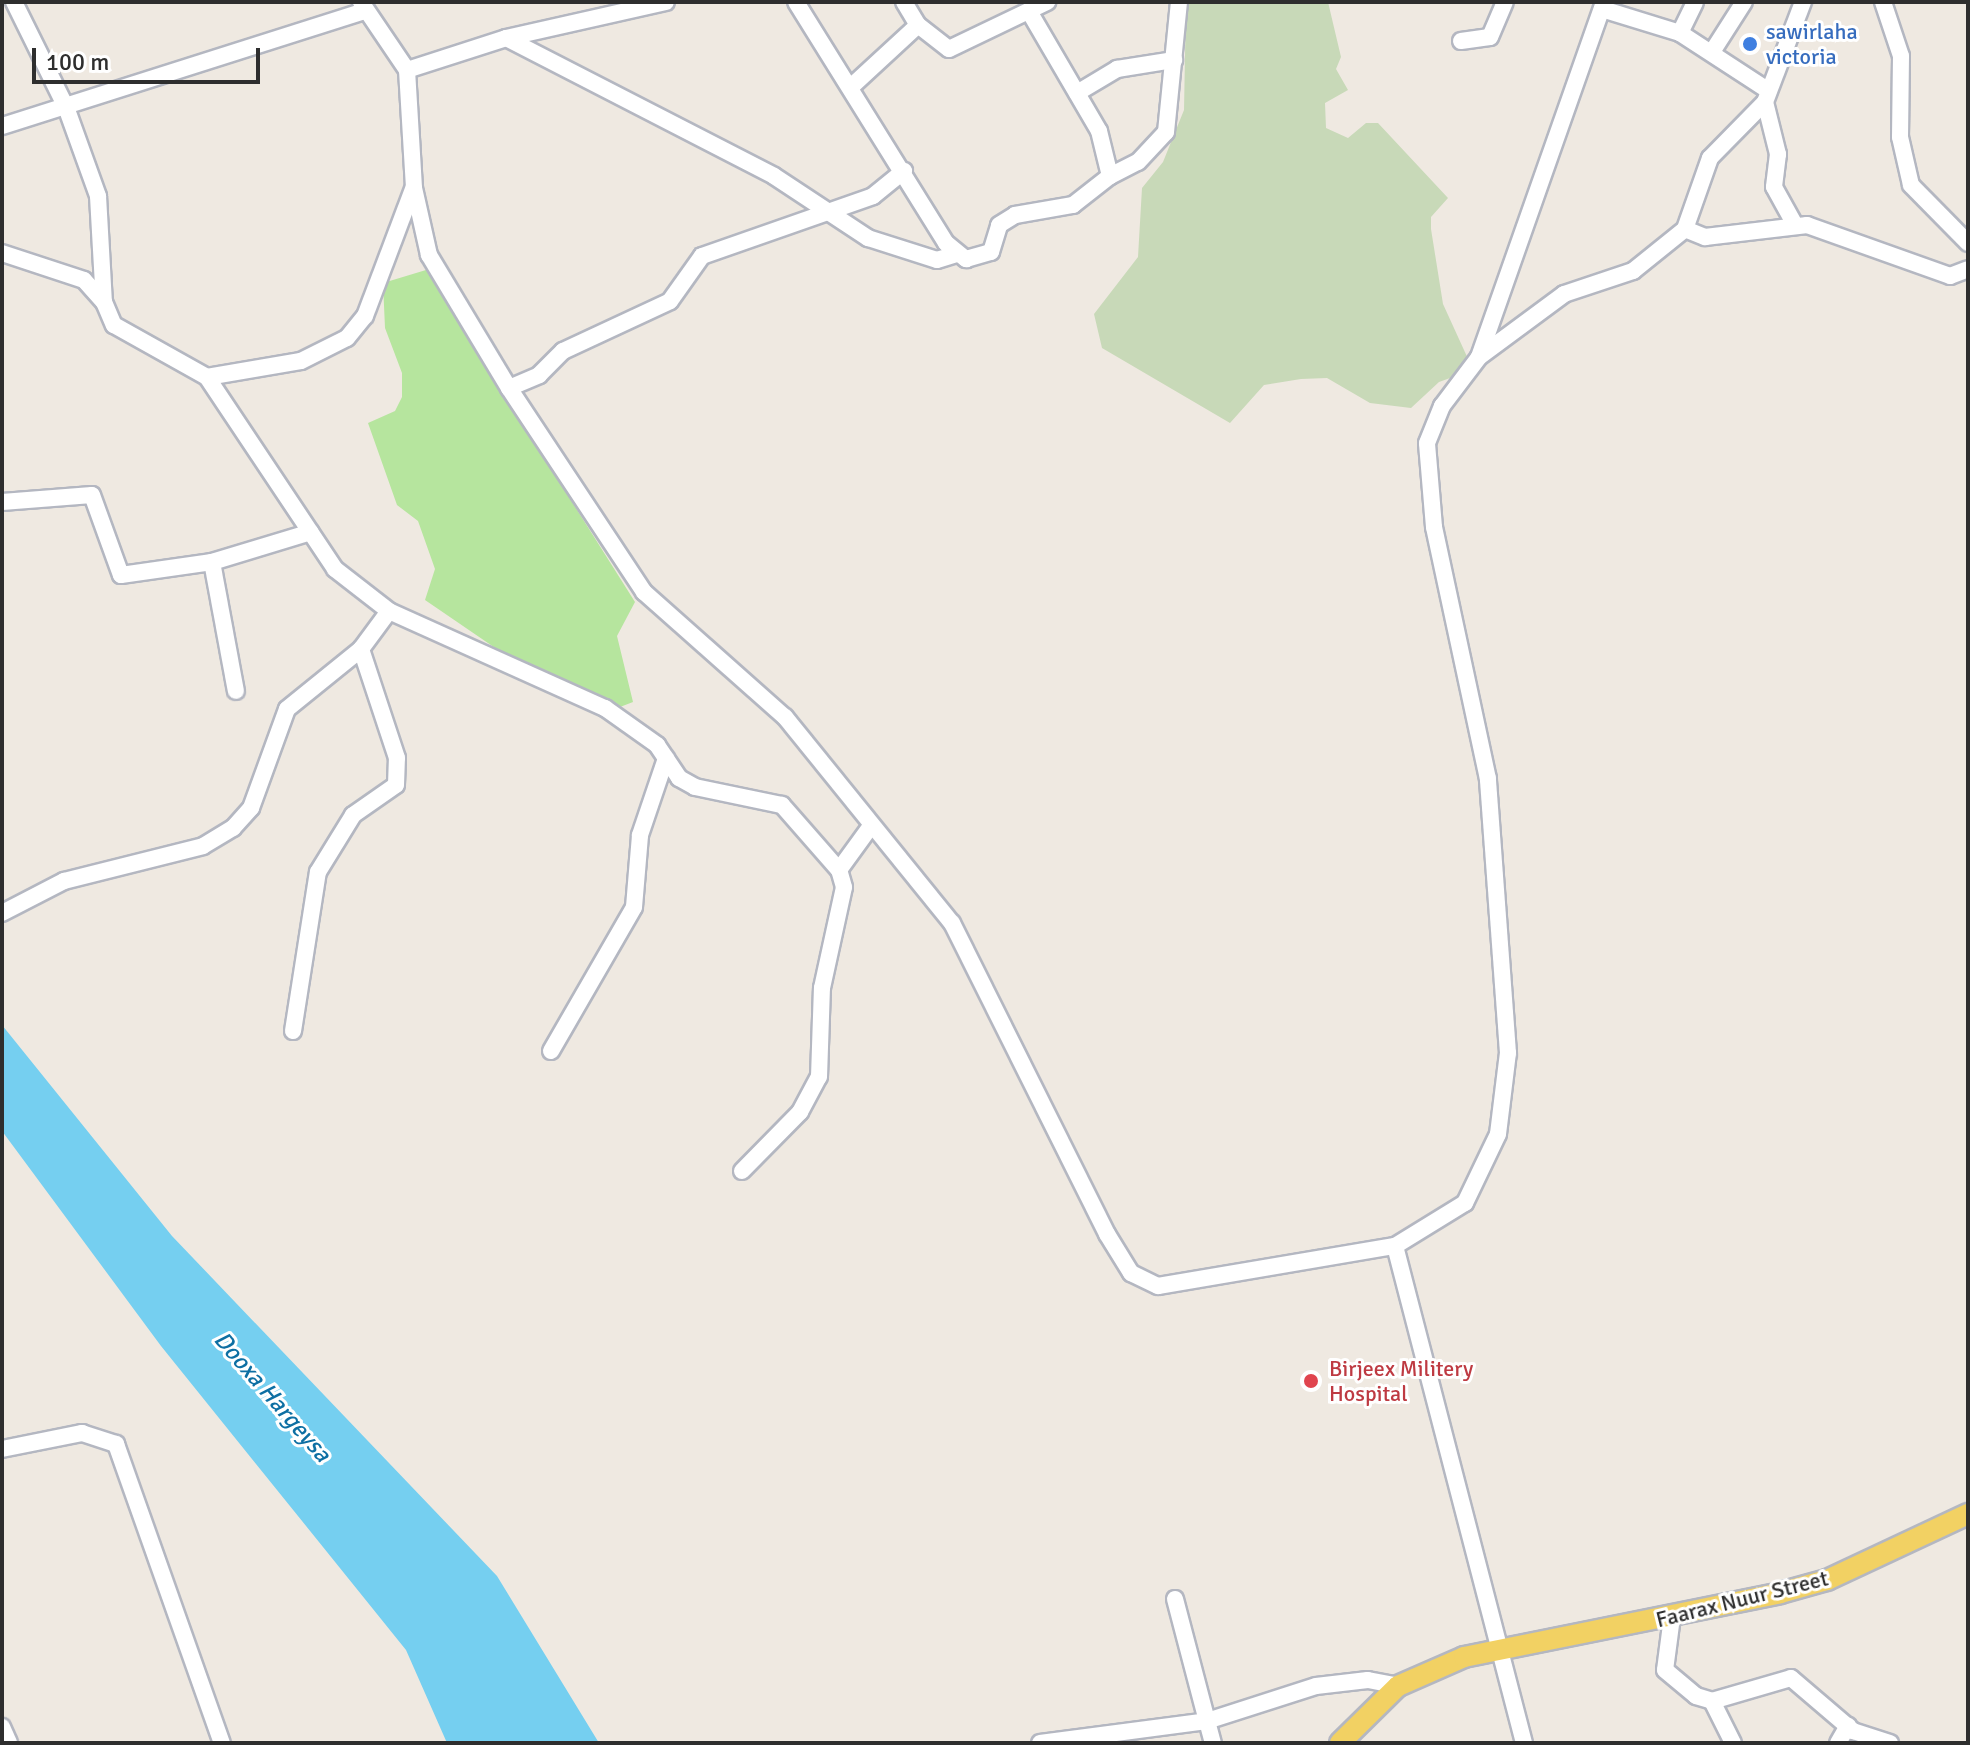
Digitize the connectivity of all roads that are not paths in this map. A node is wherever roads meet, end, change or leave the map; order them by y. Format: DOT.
graph roads {
  1 [pos="14,2"];
  2 [pos="666,2"];
  3 [pos="796,2"];
  4 [pos="904,2"];
  5 [pos="1179,2"];
  6 [pos="1505,2"];
  7 [pos="1695,2"];
  8 [pos="1744,2"];
  9 [pos="1803,2"];
  10 [pos="1883,2"];
  11 [pos="1040,5"];
  12 [pos="1603,6"];
  13 [pos="363,7"];
  14 [pos="918,25"];
  15 [pos="1680,33"];
  16 [pos="506,38"];
  17 [pos="1461,41"];
  18 [pos="1712,52"];
  19 [pos="1174,60"];
  20 [pos="407,70"];
  21 [pos="853,85"];
  22 [pos="1077,93"];
  23 [pos="1767,96"];
  24 [pos="66,107"];
  25 [pos="2,126"];
  26 [pos="904,171"];
  27 [pos="1110,176"];
  28 [pos="414,188"];
  29 [pos="827,212"];
  30 [pos="1795,225"];
  31 [pos="1685,229"];
  32 [pos="1968,243"];
  33 [pos="2,253"];
  34 [pos="957,254"];
  35 [pos="1968,269"];
  36 [pos="104,302"];
  37 [pos="1479,357"];
  38 [pos="207,377"];
  39 [pos="509,388"];
  40 [pos="2,502"];
  41 [pos="311,532"];
  42 [pos="212,562"];
  43 [pos="389,611"];
  44 [pos="361,649"];
  45 [pos="236,691"];
  46 [pos="666,758"];
  47 [pos="871,826"];
  48 [pos="839,870"];
  49 [pos="2,913"];
  50 [pos="293,1031"];
  51 [pos="551,1051"];
  52 [pos="742,1171"];
  53 [pos="1395,1246"];
  54 [pos="2,1449"];
  55 [pos="1968,1514"];
  56 [pos="1175,1599"];
  57 [pos="1672,1617"];
  58 [pos="1505,1650"];
  59 [pos="1398,1686"];
  60 [pos="1712,1701"];
  61 [pos="1207,1721"];
  62 [pos="1848,1726"];
  63 [pos="2,1727"];
  64 [pos="9,1743"];
  65 [pos="222,1743"];
  66 [pos="1040,1743"];
  67 [pos="1213,1743"];
  68 [pos="1340,1743"];
  69 [pos="1524,1743"];
  70 [pos="1733,1743"];
  71 [pos="1838,1743"];
  72 [pos="1890,1743"];
  1 -- 24 [label="street"];
  2 -- 16 [label="street"];
  3 -- 21 [label="street"];
  4 -- 14 [label="street"];
  5 -- 19 [label="street"];
  6 -- 17 [label="street"];
  7 -- 15 [label="street"];
  8 -- 18 [label="street"];
  9 -- 23 [label="street"];
  10 -- 32 [label="street"];
  11 -- 14 [label="street"];
  11 -- 22 [label="street"];
  12 -- 15 [label="street"];
  12 -- 37 [label="street"];
  13 -- 20 [label="street"];
  13 -- 24 [label="street"];
  14 -- 21 [label="street"];
  15 -- 18 [label="street"];
  16 -- 20 [label="street"];
  16 -- 29 [label="street"];
  18 -- 23 [label="street"];
  19 -- 22 [label="street"];
  19 -- 27 [label="street"];
  20 -- 28 [label="street"];
  21 -- 26 [label="street"];
  22 -- 27 [label="street"];
  23 -- 30 [label="street"];
  23 -- 31 [label="street"];
  24 -- 25 [label="street"];
  24 -- 36 [label="street"];
  26 -- 29 [label="street"];
  26 -- 34 [label="street"];
  27 -- 34 [label="street"];
  28 -- 38 [label="street"];
  28 -- 39 [label="street"];
  29 -- 34 [label="street"];
  29 -- 39 [label="street"];
  30 -- 31 [label="street"];
  30 -- 35 [label="street"];
  31 -- 37 [label="street"];
  33 -- 36 [label="street"];
  36 -- 38 [label="street"];
  37 -- 53 [label="street"];
  38 -- 41 [label="street"];
  39 -- 47 [label="street"];
  40 -- 42 [label="street"];
  41 -- 42 [label="street"];
  41 -- 43 [label="street"];
  42 -- 45 [label="street"];
  43 -- 44 [label="street"];
  43 -- 46 [label="street"];
  44 -- 49 [label="street"];
  44 -- 50 [label="street"];
  46 -- 48 [label="street"];
  46 -- 51 [label="street"];
  47 -- 48 [label="street"];
  47 -- 53 [label="street"];
  48 -- 52 [label="street"];
  53 -- 58 [label="street"];
  54 -- 65 [label="street"];
  55 -- 57 [label="main road, Faarax Nuur Street"];
  56 -- 61 [label="street"];
  57 -- 58 [label="main road, Faarax Nuur Street"];
  57 -- 60 [label="street"];
  58 -- 59 [label="main road, Faarax Nuur Street"];
  58 -- 69 [label="street"];
  59 -- 61 [label="street"];
  59 -- 68 [label="main road"];
  60 -- 62 [label="street"];
  60 -- 70 [label="street"];
  61 -- 66 [label="street"];
  61 -- 67 [label="street"];
  62 -- 71 [label="street"];
  62 -- 72 [label="street"];
  63 -- 64 [label="street"];
}
